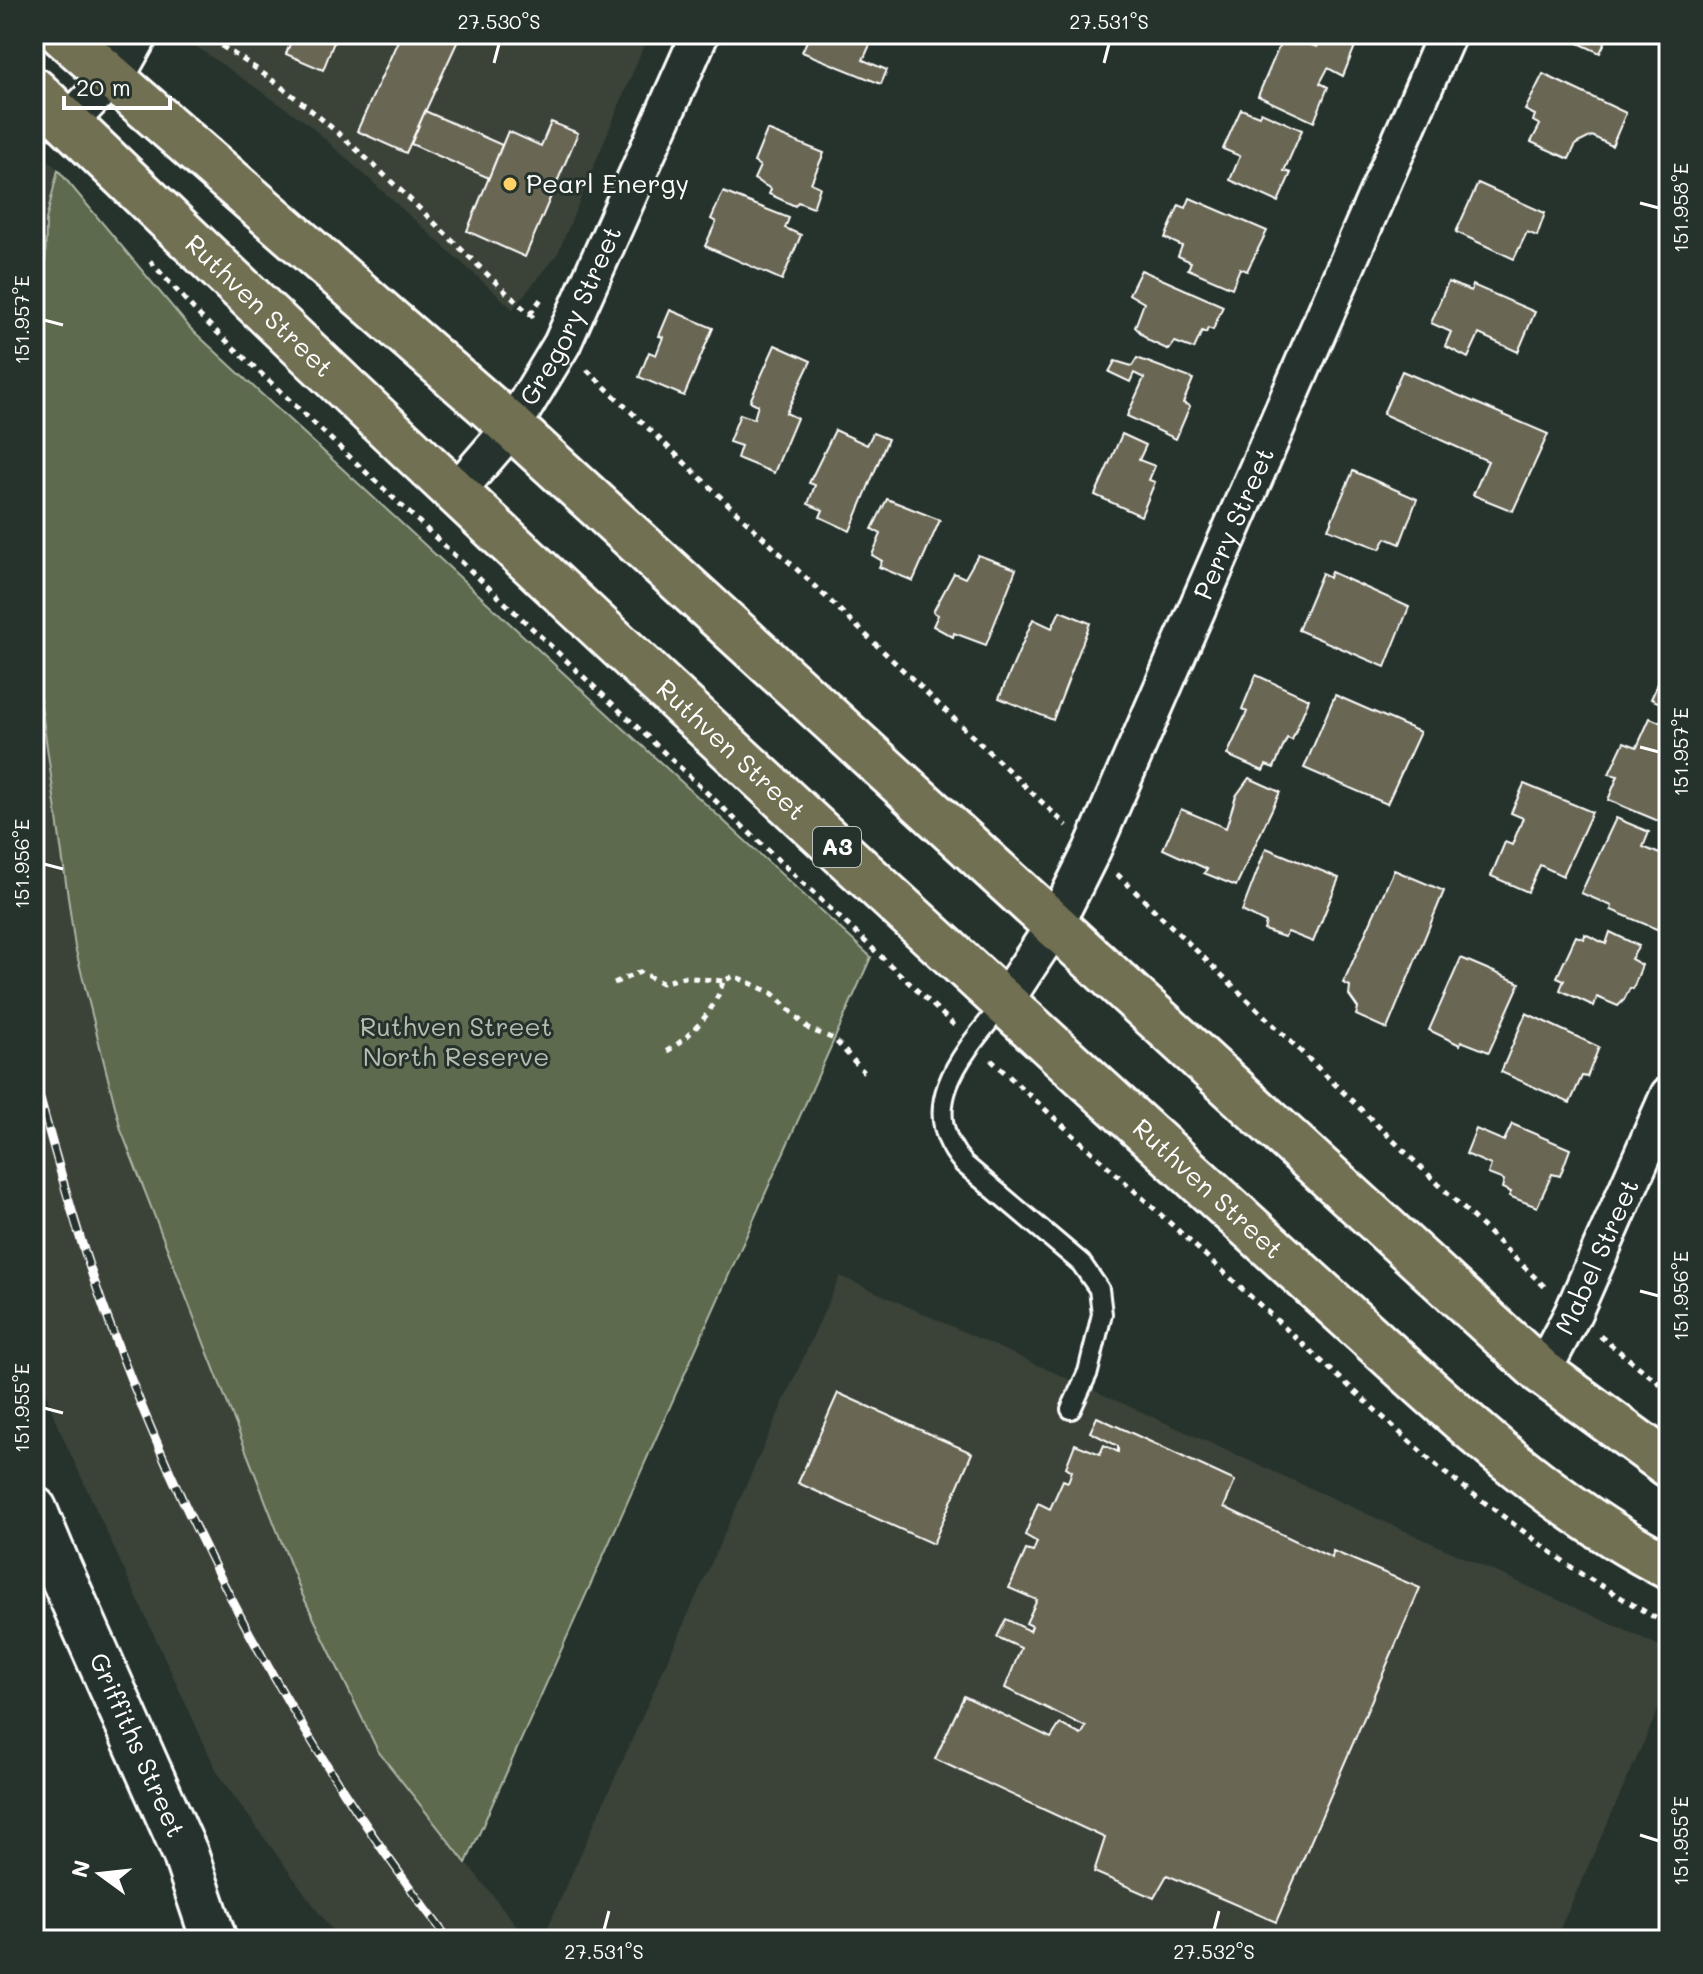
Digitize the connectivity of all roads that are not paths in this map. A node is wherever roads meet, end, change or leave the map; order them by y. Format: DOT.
graph roads {
  1 [pos="62,34"];
  2 [pos="108,34"];
  3 [pos="140,34"];
  4 [pos="700,34"];
  5 [pos="1447,34"];
  6 [pos="112,77"];
  7 [pos="34,90"];
  8 [pos="68,123"];
  9 [pos="512,427"];
  10 [pos="456,492"];
  11 [pos="1054,926"];
  12 [pos="1004,1002"];
  13 [pos="1669,1095"];
  14 [pos="1542,1372"];
  15 [pos="1071,1409"];
  16 [pos="1669,1465"];
  17 [pos="34,1509"];
  18 [pos="44,1542"];
  19 [pos="1657,1559"];
  20 [pos="214,1940"];
  1 -- 6 [label="highway"];
  2 -- 6 [label="street"];
  3 -- 6 [label="street"];
  4 -- 9 [label="street, Gregory Street"];
  5 -- 11 [label="street, Perry Street"];
  6 -- 8 [label="street"];
  6 -- 9 [label="highway"];
  7 -- 8 [label="highway, Ruthven Street / A3"];
  8 -- 10 [label="highway, Ruthven Street / A3"];
  9 -- 10 [label="street, Gregory Street"];
  9 -- 11 [label="highway"];
  10 -- 12 [label="highway, Ruthven Street / A3"];
  11 -- 12 [label="street, Perry Street"];
  11 -- 14 [label="highway"];
  12 -- 15 [label="lane"];
  12 -- 19 [label="highway, Ruthven Street / A3"];
  13 -- 14 [label="street, Mabel Street"];
  14 -- 16 [label="highway"];
  17 -- 18 [label="street, Griffiths Street"];
  18 -- 20 [label="street, Griffiths Street"];
}
